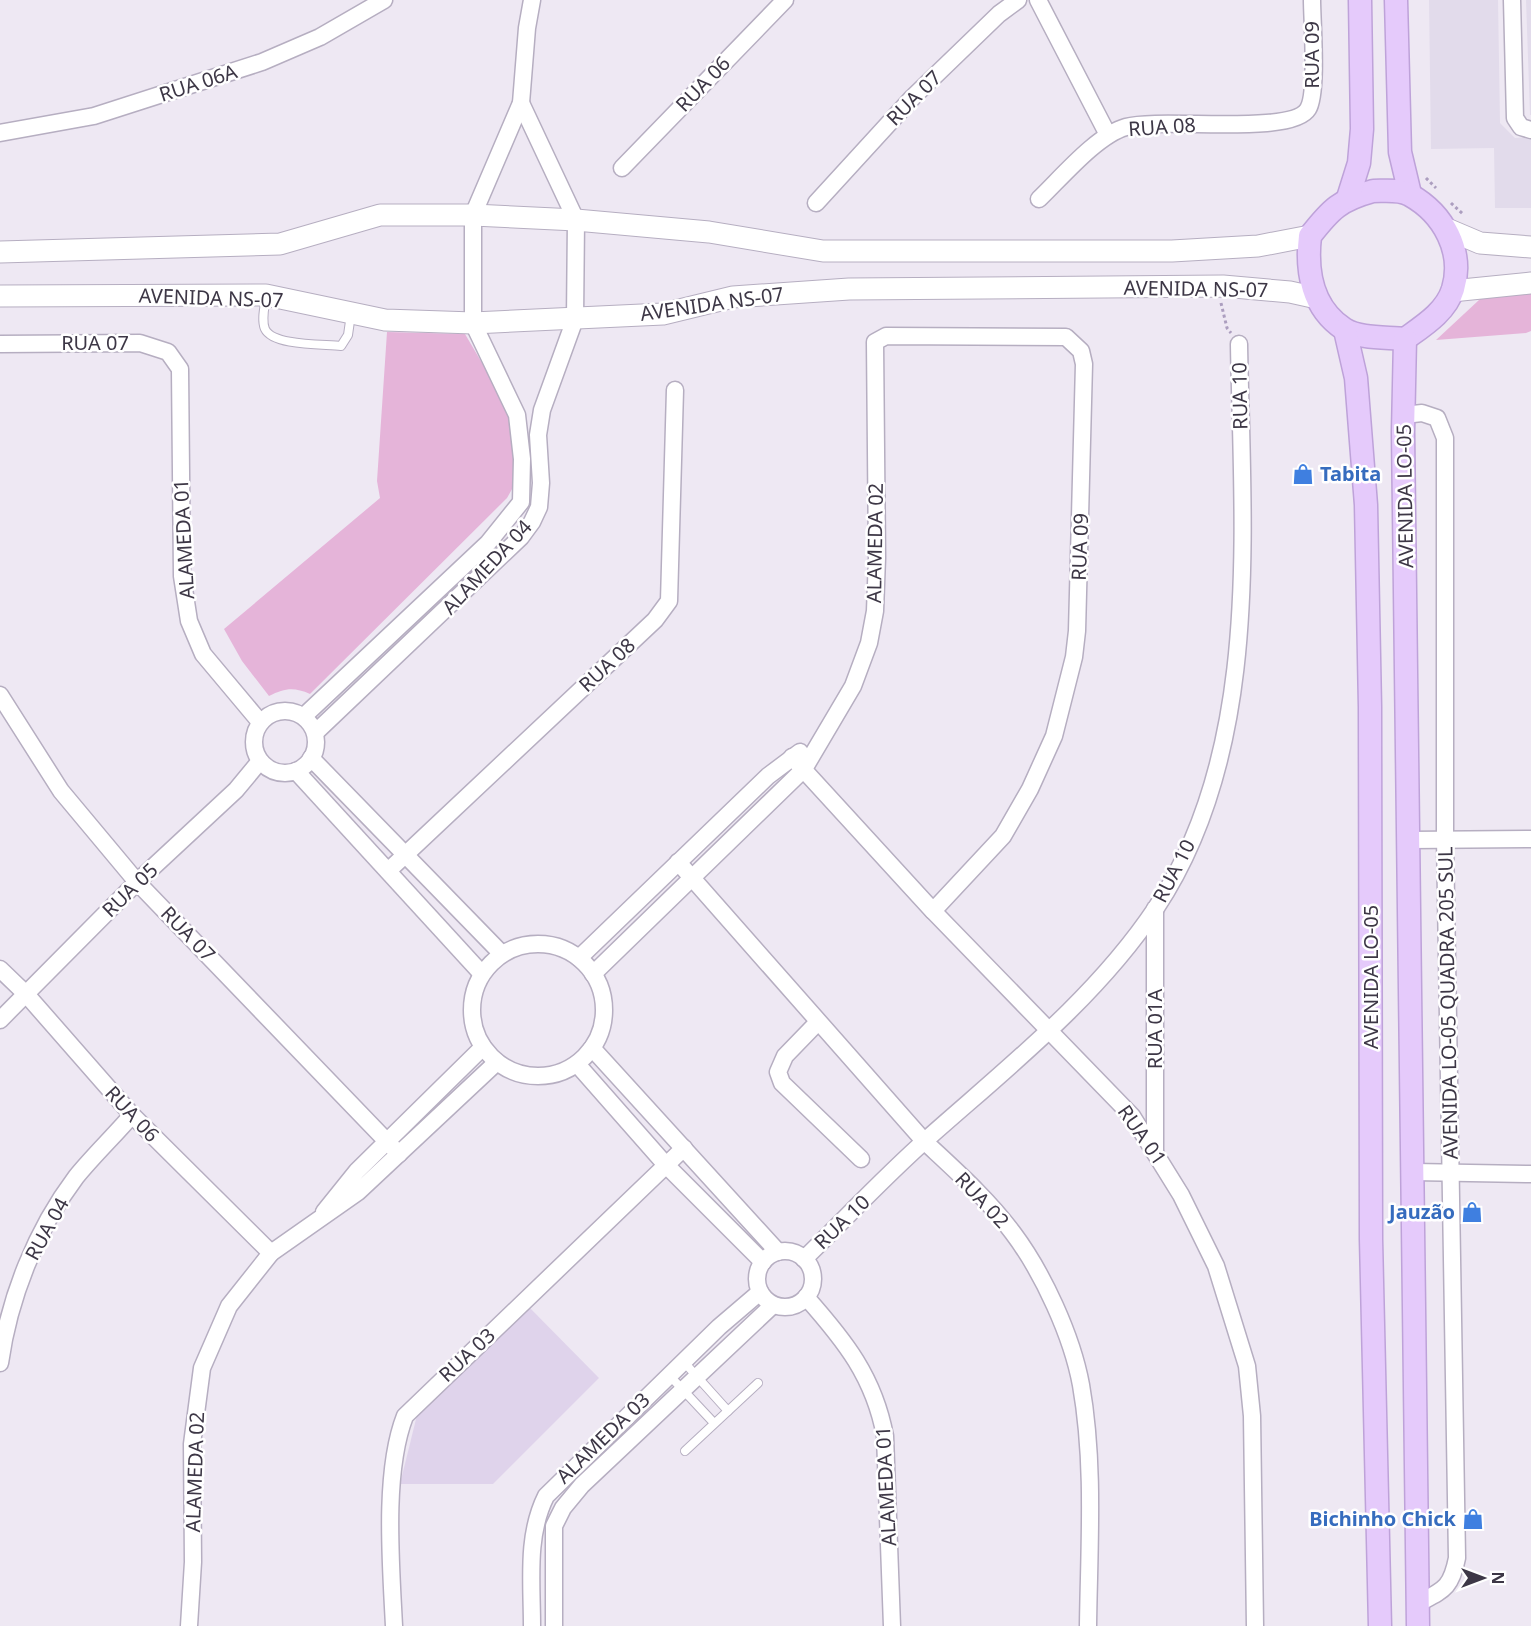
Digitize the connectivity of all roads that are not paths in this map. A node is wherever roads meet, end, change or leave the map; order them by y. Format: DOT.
graph roads {
  1 [pos="382,0"];
  2 [pos="532,0"];
  3 [pos="785,0"];
  4 [pos="1018,0"];
  5 [pos="1038,0"];
  6 [pos="1312,0"];
  7 [pos="1360,0"];
  8 [pos="1395,0"];
  9 [pos="1512,0"];
  10 [pos="521,103"];
  11 [pos="1308,110"];
  12 [pos="1524,127"];
  13 [pos="0,133"];
  14 [pos="1108,135"];
  15 [pos="622,168"];
  16 [pos="1410,194"];
  17 [pos="1348,198"];
  18 [pos="1039,199"];
  19 [pos="816,203"];
  20 [pos="473,215"];
  21 [pos="576,220"];
  22 [pos="1447,229"];
  23 [pos="1310,236"];
  24 [pos="1531,247"];
  25 [pos="0,252"];
  26 [pos="1531,283"];
  27 [pos="1452,291"];
  28 [pos="266,295"];
  29 [pos="0,296"];
  30 [pos="1317,298"];
  31 [pos="351,313"];
  32 [pos="575,319"];
  33 [pos="473,323"];
  34 [pos="1345,330"];
  35 [pos="878,339"];
  36 [pos="1404,339"];
  37 [pos="0,344"];
  38 [pos="1239,344"];
  39 [pos="180,369"];
  40 [pos="675,390"];
  41 [pos="1404,415"];
  42 [pos="390,634"];
  43 [pos="405,649"];
  44 [pos="372,650"];
  45 [pos="387,666"];
  46 [pos="0,695"];
  47 [pos="304,716"];
  48 [pos="260,722"];
  49 [pos="316,732"];
  50 [pos="824,737"];
  51 [pos="792,757"];
  52 [pos="311,758"];
  53 [pos="260,761"];
  54 [pos="804,769"];
  55 [pos="296,771"];
  56 [pos="1445,839"];
  57 [pos="1531,839"];
  58 [pos="1410,840"];
  59 [pos="405,852"];
  60 [pos="678,862"];
  61 [pos="388,871"];
  62 [pos="692,877"];
  63 [pos="137,882"];
  64 [pos="1155,909"];
  65 [pos="933,911"];
  66 [pos="501,953"];
  67 [pos="579,958"];
  68 [pos="0,969"];
  69 [pos="482,974"];
  70 [pos="594,974"];
  71 [pos="26,994"];
  72 [pos="0,1020"];
  73 [pos="818,1022"];
  74 [pos="1049,1031"];
  75 [pos="483,1047"];
  76 [pos="592,1047"];
  77 [pos="497,1062"];
  78 [pos="577,1064"];
  79 [pos="132,1116"];
  80 [pos="387,1140"];
  81 [pos="924,1142"];
  82 [pos="684,1148"];
  83 [pos="1155,1150"];
  84 [pos="399,1154"];
  85 [pos="861,1159"];
  86 [pos="665,1164"];
  87 [pos="1414,1172"];
  88 [pos="1452,1172"];
  89 [pos="1531,1174"];
  90 [pos="319,1220"];
  91 [pos="778,1252"];
  92 [pos="271,1253"];
  93 [pos="804,1259"];
  94 [pos="762,1262"];
  95 [pos="760,1292"];
  96 [pos="806,1297"];
  97 [pos="773,1305"];
  98 [pos="683,1361"];
  99 [pos="0,1363"];
  100 [pos="669,1375"];
  101 [pos="696,1377"];
  102 [pos="758,1383"];
  103 [pos="683,1390"];
  104 [pos="728,1411"];
  105 [pos="714,1423"];
  106 [pos="685,1451"];
  107 [pos="1417,1604"];
  108 [pos="189,1626"];
  109 [pos="394,1626"];
  110 [pos="532,1626"];
  111 [pos="554,1626"];
  112 [pos="892,1626"];
  113 [pos="1088,1626"];
  114 [pos="1255,1626"];
  115 [pos="1380,1626"];
  116 [pos="1418,1626"];
  1 -- 13 [label="street, RUA 06A"];
  2 -- 10 [label="street"];
  3 -- 15 [label="street, RUA 06"];
  4 -- 19 [label="street, RUA 07"];
  5 -- 14 [label="street"];
  6 -- 11 [label="street, RUA 09"];
  7 -- 17 [label="main road"];
  8 -- 16 [label="main road"];
  9 -- 12 [label="street"];
  10 -- 20 [label="street"];
  10 -- 21 [label="street"];
  11 -- 14 [label="street, RUA 08"];
  14 -- 18 [label="street, RUA 08"];
  16 -- 17 [label="main road"];
  16 -- 22 [label="main road"];
  17 -- 23 [label="main road"];
  20 -- 21 [label="street, AVENIDA NS-07"];
  20 -- 25 [label="street, AVENIDA NS-07"];
  20 -- 33 [label="street"];
  21 -- 23 [label="street, AVENIDA NS-07"];
  21 -- 32 [label="street, ALAMEDA 04"];
  22 -- 24 [label="street"];
  22 -- 27 [label="main road"];
  23 -- 30 [label="main road"];
  26 -- 27 [label="street"];
  27 -- 36 [label="main road"];
  28 -- 29 [label="street, AVENIDA NS-07"];
  28 -- 31 [label="street, AVENIDA NS-07"];
  28 -- 31 [label="lane"];
  30 -- 32 [label="street, AVENIDA NS-07"];
  30 -- 34 [label="main road"];
  31 -- 33 [label="street, AVENIDA NS-07"];
  32 -- 33 [label="street, AVENIDA NS-07"];
  32 -- 43 [label="street, ALAMEDA 04"];
  33 -- 42 [label="street, ALAMEDA 04"];
  34 -- 36 [label="main road"];
  34 -- 115 [label="main road, AVENIDA LO-05"];
  35 -- 50 [label="street, ALAMEDA 02"];
  35 -- 65 [label="street, RUA 09"];
  36 -- 41 [label="main road, AVENIDA LO-05"];
  37 -- 39 [label="street, RUA 07"];
  38 -- 64 [label="street, RUA 10"];
  39 -- 48 [label="street, ALAMEDA 01"];
  40 -- 59 [label="street, RUA 08"];
  41 -- 56 [label="street, AVENIDA LO-05 QUADRA 205 SUL"];
  41 -- 58 [label="main road, AVENIDA LO-05"];
  42 -- 43 [label="street"];
  42 -- 44 [label="street, ALAMEDA 04"];
  43 -- 45 [label="street, ALAMEDA 04"];
  44 -- 45 [label="street"];
  44 -- 47 [label="street, ALAMEDA 04"];
  45 -- 49 [label="street, ALAMEDA 04"];
  46 -- 63 [label="street, RUA 07"];
  47 -- 48 [label="street"];
  47 -- 49 [label="street"];
  48 -- 53 [label="street"];
  49 -- 52 [label="street"];
  50 -- 51 [label="street, ALAMEDA 02"];
  50 -- 54 [label="street, ALAMEDA 02"];
  51 -- 54 [label="street, RUA 01"];
  51 -- 60 [label="street, ALAMEDA 02"];
  52 -- 55 [label="street"];
  52 -- 59 [label="street"];
  53 -- 55 [label="street"];
  53 -- 63 [label="street, RUA 05"];
  54 -- 62 [label="street, ALAMEDA 02"];
  54 -- 65 [label="street, RUA 01"];
  55 -- 61 [label="street"];
  56 -- 57 [label="street"];
  56 -- 58 [label="street"];
  56 -- 88 [label="street, AVENIDA LO-05 QUADRA 205 SUL"];
  58 -- 87 [label="main road, AVENIDA LO-05"];
  59 -- 61 [label="street, RUA 08"];
  59 -- 66 [label="street"];
  60 -- 62 [label="street, RUA 02"];
  60 -- 67 [label="street, ALAMEDA 02"];
  61 -- 69 [label="street"];
  62 -- 70 [label="street, ALAMEDA 02"];
  62 -- 73 [label="street, RUA 02"];
  63 -- 71 [label="street, RUA 05"];
  63 -- 80 [label="street, RUA 07"];
  64 -- 74 [label="street, RUA 10"];
  64 -- 83 [label="street, RUA 01A"];
  65 -- 74 [label="street, RUA 01"];
  66 -- 67 [label="street"];
  66 -- 69 [label="street"];
  67 -- 70 [label="street"];
  68 -- 71 [label="street, RUA 06"];
  69 -- 75 [label="street"];
  70 -- 76 [label="street"];
  71 -- 72 [label="street, RUA 05"];
  71 -- 79 [label="street, RUA 06"];
  73 -- 81 [label="street, RUA 02"];
  73 -- 85 [label="street"];
  74 -- 81 [label="street, RUA 10"];
  74 -- 83 [label="street, RUA 01"];
  75 -- 77 [label="street"];
  75 -- 80 [label="street, ALAMEDA 02"];
  76 -- 78 [label="street"];
  76 -- 82 [label="street"];
  77 -- 78 [label="street"];
  77 -- 84 [label="street, ALAMEDA 02"];
  78 -- 86 [label="street"];
  79 -- 92 [label="street, RUA 06"];
  79 -- 99 [label="street, RUA 04"];
  80 -- 84 [label="street, RUA 07"];
  80 -- 90 [label="street, ALAMEDA 02"];
  81 -- 93 [label="street, RUA 10"];
  81 -- 113 [label="street, RUA 02"];
  82 -- 86 [label="street, RUA 03"];
  82 -- 91 [label="street"];
  83 -- 114 [label="street, RUA 01"];
  84 -- 90 [label="street, ALAMEDA 02"];
  86 -- 94 [label="street"];
  86 -- 109 [label="street, RUA 03"];
  87 -- 88 [label="street"];
  87 -- 107 [label="main road, AVENIDA LO-05"];
  88 -- 89 [label="street"];
  88 -- 107 [label="street, AVENIDA LO-05 QUADRA 205 SUL"];
  90 -- 92 [label="street, ALAMEDA 02"];
  91 -- 93 [label="street"];
  91 -- 94 [label="street"];
  92 -- 108 [label="street, ALAMEDA 02"];
  93 -- 96 [label="street"];
  94 -- 95 [label="street"];
  95 -- 97 [label="street"];
  95 -- 98 [label="street, ALAMEDA 03"];
  96 -- 97 [label="street"];
  96 -- 112 [label="street, ALAMEDA 01"];
  97 -- 101 [label="street, ALAMEDA 03"];
  98 -- 100 [label="street, ALAMEDA 03"];
  98 -- 101 [label="lane"];
  100 -- 103 [label="lane"];
  100 -- 110 [label="street, ALAMEDA 03"];
  101 -- 103 [label="street, ALAMEDA 03"];
  101 -- 104 [label="lane"];
  102 -- 104 [label="lane"];
  103 -- 105 [label="lane"];
  103 -- 111 [label="street, ALAMEDA 03"];
  104 -- 105 [label="lane"];
  105 -- 106 [label="lane"];
  107 -- 116 [label="main road, AVENIDA LO-05"];
}
